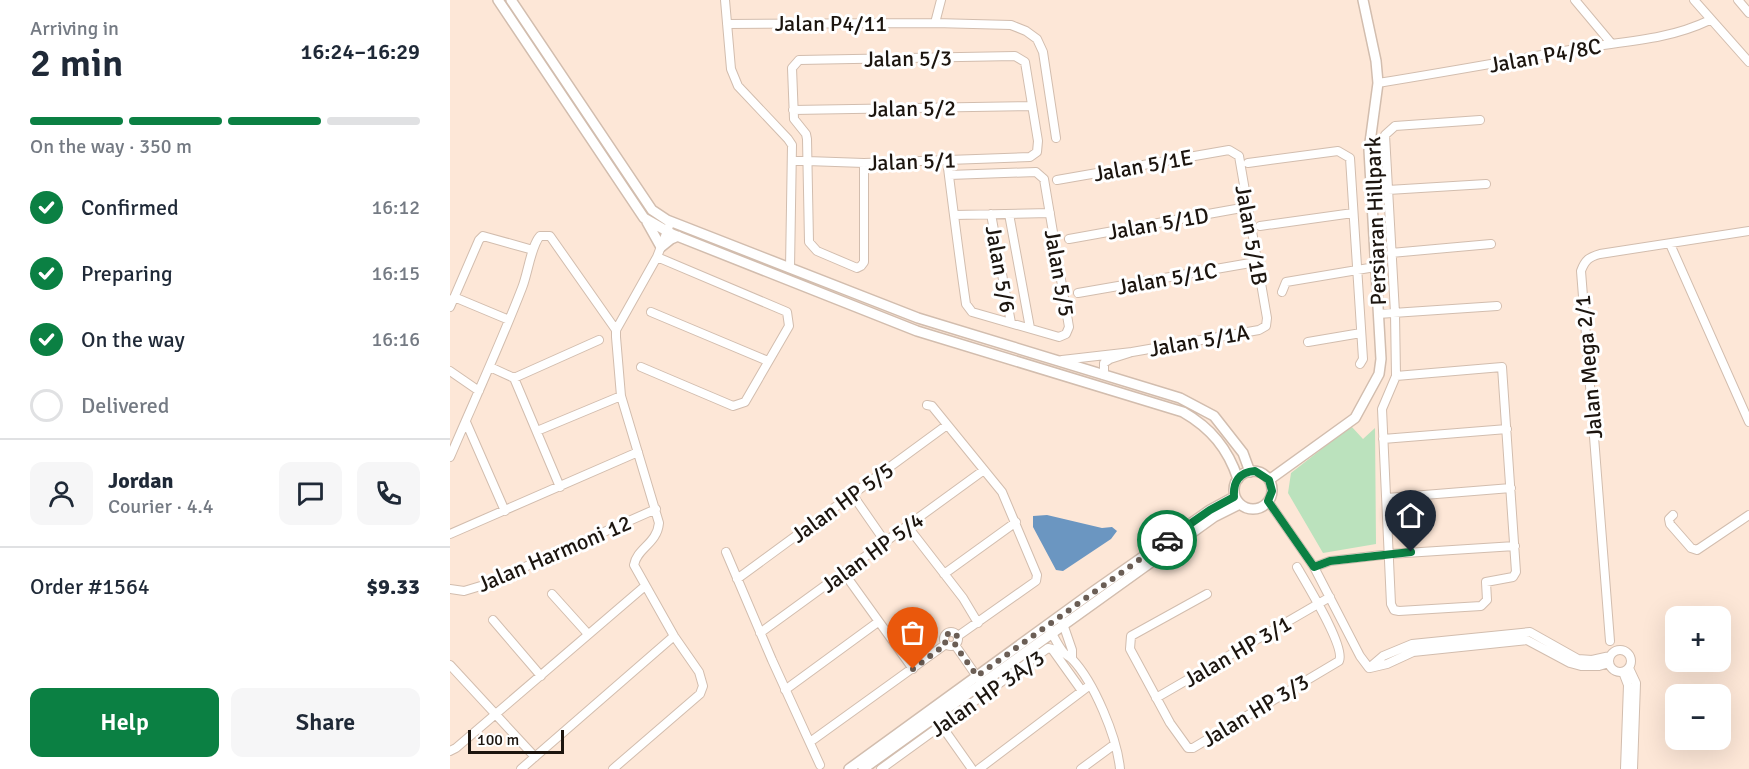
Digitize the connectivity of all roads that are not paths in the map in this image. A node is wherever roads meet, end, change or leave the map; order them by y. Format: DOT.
graph roads {
  1 [pos="498,0"];
  2 [pos="511,0"];
  3 [pos="724,0"];
  4 [pos="940,0"];
  5 [pos="1363,0"];
  6 [pos="1575,0"];
  7 [pos="1694,0"];
  8 [pos="1738,0"];
  9 [pos="1749,13"];
  10 [pos="1710,20"];
  11 [pos="935,23"];
  12 [pos="727,24"];
  13 [pos="1611,43"];
  14 [pos="1749,62"];
  15 [pos="1378,83"];
  16 [pos="1032,106"];
  17 [pos="793,110"];
  18 [pos="1480,120"];
  19 [pos="1056,138"];
  20 [pos="1229,150"];
  21 [pos="1030,157"];
  22 [pos="947,160"];
  23 [pos="793,161"];
  24 [pos="807,161"];
  25 [pos="864,162"];
  26 [pos="1248,163"];
  27 [pos="949,175"];
  28 [pos="1057,180"];
  29 [pos="1486,184"];
  30 [pos="1388,190"];
  31 [pos="1247,207"];
  32 [pos="1050,213"];
  33 [pos="1353,213"];
  34 [pos="991,214"];
  35 [pos="1009,214"];
  36 [pos="954,215"];
  37 [pos="644,218"];
  38 [pos="671,222"];
  39 [pos="1260,226"];
  40 [pos="666,231"];
  41 [pos="1749,231"];
  42 [pos="678,236"];
  43 [pos="1069,239"];
  44 [pos="1491,244"];
  45 [pos="1670,244"];
  46 [pos="661,246"];
  47 [pos="533,250"];
  48 [pos="1391,253"];
  49 [pos="657,258"];
  50 [pos="1256,262"];
  51 [pos="1375,267"];
  52 [pos="790,268"];
  53 [pos="1356,271"];
  54 [pos="1282,292"];
  55 [pos="1077,293"];
  56 [pos="454,297"];
  57 [pos="1497,306"];
  58 [pos="450,307"];
  59 [pos="651,312"];
  60 [pos="1395,313"];
  61 [pos="1378,314"];
  62 [pos="918,318"];
  63 [pos="509,320"];
  64 [pos="1011,323"];
  65 [pos="1266,326"];
  66 [pos="1030,328"];
  67 [pos="616,330"];
  68 [pos="917,331"];
  69 [pos="1361,333"];
  70 [pos="599,340"];
  71 [pos="1308,342"];
  72 [pos="1131,352"];
  73 [pos="1039,356"];
  74 [pos="1054,360"];
  75 [pos="768,361"];
  76 [pos="1360,364"];
  77 [pos="490,367"];
  78 [pos="641,367"];
  79 [pos="450,371"];
  80 [pos="1050,371"];
  81 [pos="1092,372"];
  82 [pos="1104,375"];
  83 [pos="1396,376"];
  84 [pos="514,378"];
  85 [pos="479,391"];
  86 [pos="621,396"];
  87 [pos="1745,403"];
  88 [pos="927,405"];
  89 [pos="466,422"];
  90 [pos="1749,422"];
  91 [pos="947,424"];
  92 [pos="1507,429"];
  93 [pos="537,431"];
  94 [pos="454,438"];
  95 [pos="1383,439"];
  96 [pos="638,453"];
  97 [pos="450,458"];
  98 [pos="984,470"];
  99 [pos="1250,472"];
  100 [pos="1267,478"];
  101 [pos="1238,479"];
  102 [pos="560,487"];
  103 [pos="1510,488"];
  104 [pos="852,494"];
  105 [pos="1387,498"];
  106 [pos="1237,501"];
  107 [pos="1268,501"];
  108 [pos="656,510"];
  109 [pos="505,511"];
  110 [pos="1673,515"];
  111 [pos="1749,515"];
  112 [pos="1016,522"];
  113 [pos="908,527"];
  114 [pos="450,533"];
  115 [pos="886,543"];
  116 [pos="1515,546"];
  117 [pos="726,552"];
  118 [pos="1390,554"];
  119 [pos="1297,567"];
  120 [pos="1314,567"];
  121 [pos="844,573"];
  122 [pos="944,574"];
  123 [pos="737,579"];
  124 [pos="645,586"];
  125 [pos="450,589"];
  126 [pos="552,594"];
  127 [pos="1207,594"];
  128 [pos="1330,597"];
  129 [pos="1318,604"];
  130 [pos="493,620"];
  131 [pos="1061,620"];
  132 [pos="878,622"];
  133 [pos="978,623"];
  134 [pos="1049,629"];
  135 [pos="760,633"];
  136 [pos="588,634"];
  137 [pos="674,636"];
  138 [pos="958,636"];
  139 [pos="1468,638"];
  140 [pos="1610,641"];
  141 [pos="951,645"];
  142 [pos="1476,645"];
  143 [pos="1072,659"];
  144 [pos="1609,659"];
  145 [pos="450,665"];
  146 [pos="1369,668"];
  147 [pos="913,669"];
  148 [pos="1626,670"];
  149 [pos="541,676"];
  150 [pos="979,679"];
  151 [pos="1090,686"];
  152 [pos="785,690"];
  153 [pos="1082,691"];
  154 [pos="1156,698"];
  155 [pos="496,715"];
  156 [pos="941,725"];
  157 [pos="810,742"];
  158 [pos="1116,744"];
  159 [pos="450,751"];
  160 [pos="534,757"];
  161 [pos="820,765"];
  162 [pos="521,769"];
  163 [pos="613,769"];
  164 [pos="849,769"];
  165 [pos="863,769"];
  166 [pos="881,769"];
  167 [pos="972,769"];
  168 [pos="979,769"];
  169 [pos="1081,769"];
  170 [pos="1120,769"];
  171 [pos="1625,769"];
  172 [pos="1634,769"];
  1 -- 37 [label="street"];
  2 -- 38 [label="street"];
  3 -- 12 [label="street"];
  4 -- 11 [label="street"];
  5 -- 15 [label="street, Persiaran Hillpark"];
  6 -- 13 [label="street"];
  7 -- 10 [label="street"];
  8 -- 9 [label="street"];
  10 -- 13 [label="street, Jalan P4/8C"];
  10 -- 14 [label="street"];
  11 -- 12 [label="street, Jalan P4/11"];
  11 -- 19 [label="street, Jalan P4/11"];
  12 -- 23 [label="street"];
  13 -- 15 [label="street, Jalan P4/8C"];
  15 -- 51 [label="street, Persiaran Hillpark"];
  16 -- 17 [label="street, Jalan 5/2"];
  16 -- 17 [label="street, Jalan 5/3"];
  16 -- 21 [label="street, Jalan 5/3"];
  17 -- 24 [label="street, Jalan 5/3"];
  18 -- 30 [label="street"];
  20 -- 28 [label="street, Jalan 5/1E"];
  20 -- 31 [label="street, Jalan 5/1B"];
  21 -- 22 [label="street, Jalan 5/1"];
  22 -- 25 [label="street, Jalan 5/1"];
  22 -- 27 [label="street, Jalan 5/5"];
  23 -- 24 [label="street, Jalan 5/1"];
  23 -- 52 [label="street"];
  24 -- 25 [label="street, Jalan 5/1"];
  24 -- 25 [label="street, Jalan 5/3"];
  26 -- 33 [label="street"];
  27 -- 32 [label="street, Jalan 5/5"];
  27 -- 36 [label="street, Jalan 5/5"];
  29 -- 30 [label="street"];
  30 -- 48 [label="street"];
  31 -- 43 [label="street, Jalan 5/1D"];
  31 -- 50 [label="street, Jalan 5/1B"];
  32 -- 35 [label="street"];
  32 -- 66 [label="street, Jalan 5/5"];
  33 -- 39 [label="street"];
  33 -- 53 [label="street"];
  34 -- 35 [label="street"];
  34 -- 36 [label="street"];
  34 -- 64 [label="street, Jalan 5/6"];
  35 -- 66 [label="street"];
  36 -- 64 [label="street, Jalan 5/5"];
  37 -- 40 [label="street"];
  37 -- 46 [label="street"];
  38 -- 40 [label="street"];
  38 -- 52 [label="street"];
  40 -- 42 [label="street"];
  40 -- 46 [label="street"];
  41 -- 45 [label="street, Jalan Mega 2/1"];
  42 -- 46 [label="street"];
  42 -- 68 [label="street"];
  44 -- 48 [label="street"];
  45 -- 87 [label="street"];
  45 -- 140 [label="street, Jalan Mega 2/1"];
  46 -- 49 [label="street"];
  47 -- 56 [label="street"];
  47 -- 63 [label="street"];
  47 -- 67 [label="street"];
  48 -- 60 [label="street"];
  49 -- 67 [label="street"];
  49 -- 75 [label="street"];
  50 -- 55 [label="street, Jalan 5/1C"];
  50 -- 65 [label="street, Jalan 5/1B"];
  51 -- 53 [label="street"];
  51 -- 61 [label="street, Persiaran Hillpark"];
  52 -- 62 [label="street"];
  53 -- 54 [label="street"];
  53 -- 69 [label="street"];
  56 -- 58 [label="street"];
  56 -- 63 [label="street"];
  57 -- 60 [label="street"];
  59 -- 75 [label="street"];
  60 -- 61 [label="street"];
  60 -- 83 [label="street"];
  61 -- 100 [label="street, Persiaran Hillpark"];
  62 -- 68 [label="street"];
  62 -- 73 [label="street"];
  63 -- 77 [label="street"];
  64 -- 66 [label="street, Jalan 5/5"];
  65 -- 72 [label="street, Jalan 5/1A"];
  67 -- 86 [label="street"];
  68 -- 80 [label="street"];
  69 -- 71 [label="street"];
  69 -- 76 [label="street"];
  70 -- 84 [label="street"];
  72 -- 74 [label="street"];
  72 -- 82 [label="street"];
  73 -- 74 [label="street"];
  73 -- 80 [label="street"];
  74 -- 81 [label="street"];
  75 -- 78 [label="street"];
  77 -- 84 [label="street"];
  77 -- 85 [label="street"];
  79 -- 85 [label="street"];
  80 -- 81 [label="street"];
  80 -- 101 [label="street"];
  81 -- 82 [label="street"];
  82 -- 99 [label="street"];
  83 -- 92 [label="street"];
  83 -- 95 [label="street"];
  84 -- 93 [label="street"];
  85 -- 89 [label="street"];
  86 -- 93 [label="street"];
  86 -- 96 [label="street"];
  87 -- 90 [label="street"];
  88 -- 91 [label="street"];
  89 -- 94 [label="street"];
  89 -- 109 [label="street"];
  91 -- 98 [label="street"];
  91 -- 104 [label="street, Jalan HP 5/5"];
  92 -- 95 [label="street"];
  92 -- 103 [label="street"];
  93 -- 102 [label="street"];
  94 -- 97 [label="street"];
  95 -- 105 [label="street"];
  96 -- 102 [label="street"];
  96 -- 108 [label="street"];
  98 -- 112 [label="street"];
  98 -- 113 [label="street, Jalan HP 5/4"];
  99 -- 100 [label="street"];
  99 -- 101 [label="street"];
  100 -- 107 [label="street"];
  101 -- 106 [label="street"];
  102 -- 109 [label="street"];
  103 -- 105 [label="street"];
  103 -- 116 [label="street"];
  104 -- 115 [label="street"];
  104 -- 123 [label="street, Jalan HP 5/5"];
  105 -- 118 [label="street"];
  106 -- 107 [label="street"];
  106 -- 131 [label="street"];
  107 -- 120 [label="street"];
  108 -- 124 [label="street"];
  108 -- 125 [label="street, Jalan Harmoni 12"];
  109 -- 114 [label="street"];
  110 -- 111 [label="street"];
  112 -- 122 [label="street"];
  112 -- 133 [label="street"];
  113 -- 115 [label="street, Jalan HP 5/4"];
  113 -- 122 [label="street"];
  115 -- 121 [label="street, Jalan HP 5/4"];
  116 -- 118 [label="street"];
  116 -- 118 [label="street"];
  117 -- 123 [label="street"];
  118 -- 120 [label="street"];
  119 -- 129 [label="street"];
  120 -- 128 [label="street"];
  121 -- 132 [label="street"];
  121 -- 135 [label="street, Jalan HP 5/4"];
  122 -- 133 [label="street"];
  123 -- 135 [label="street"];
  124 -- 136 [label="street"];
  124 -- 137 [label="street"];
  126 -- 136 [label="street"];
  127 -- 154 [label="street"];
  128 -- 129 [label="street, Jalan HP 3/1"];
  128 -- 146 [label="street"];
  129 -- 154 [label="street, Jalan HP 3/1"];
  129 -- 154 [label="street, Jalan HP 3/3"];
  130 -- 149 [label="street"];
  131 -- 134 [label="street"];
  131 -- 143 [label="street"];
  132 -- 147 [label="street"];
  132 -- 152 [label="street"];
  133 -- 138 [label="street"];
  134 -- 143 [label="street"];
  134 -- 150 [label="street"];
  135 -- 152 [label="street"];
  136 -- 149 [label="street"];
  137 -- 160 [label="street"];
  137 -- 163 [label="street"];
  138 -- 141 [label="street"];
  138 -- 141 [label="street"];
  139 -- 142 [label="street"];
  139 -- 144 [label="street"];
  139 -- 146 [label="street"];
  141 -- 147 [label="street"];
  141 -- 150 [label="street"];
  142 -- 144 [label="street"];
  142 -- 146 [label="street"];
  143 -- 151 [label="street"];
  144 -- 148 [label="street"];
  144 -- 148 [label="street"];
  145 -- 155 [label="street"];
  147 -- 157 [label="street"];
  148 -- 171 [label="street"];
  148 -- 172 [label="street"];
  149 -- 155 [label="street"];
  150 -- 164 [label="street"];
  150 -- 165 [label="street"];
  151 -- 153 [label="street"];
  151 -- 158 [label="street"];
  152 -- 157 [label="street"];
  153 -- 156 [label="street, Jalan HP 3A/3"];
  153 -- 168 [label="street"];
  155 -- 159 [label="street"];
  155 -- 160 [label="street"];
  156 -- 166 [label="street, Jalan HP 3A/3"];
  156 -- 167 [label="street"];
  157 -- 161 [label="street"];
  158 -- 169 [label="street"];
  158 -- 170 [label="street"];
  160 -- 162 [label="street"];
}
